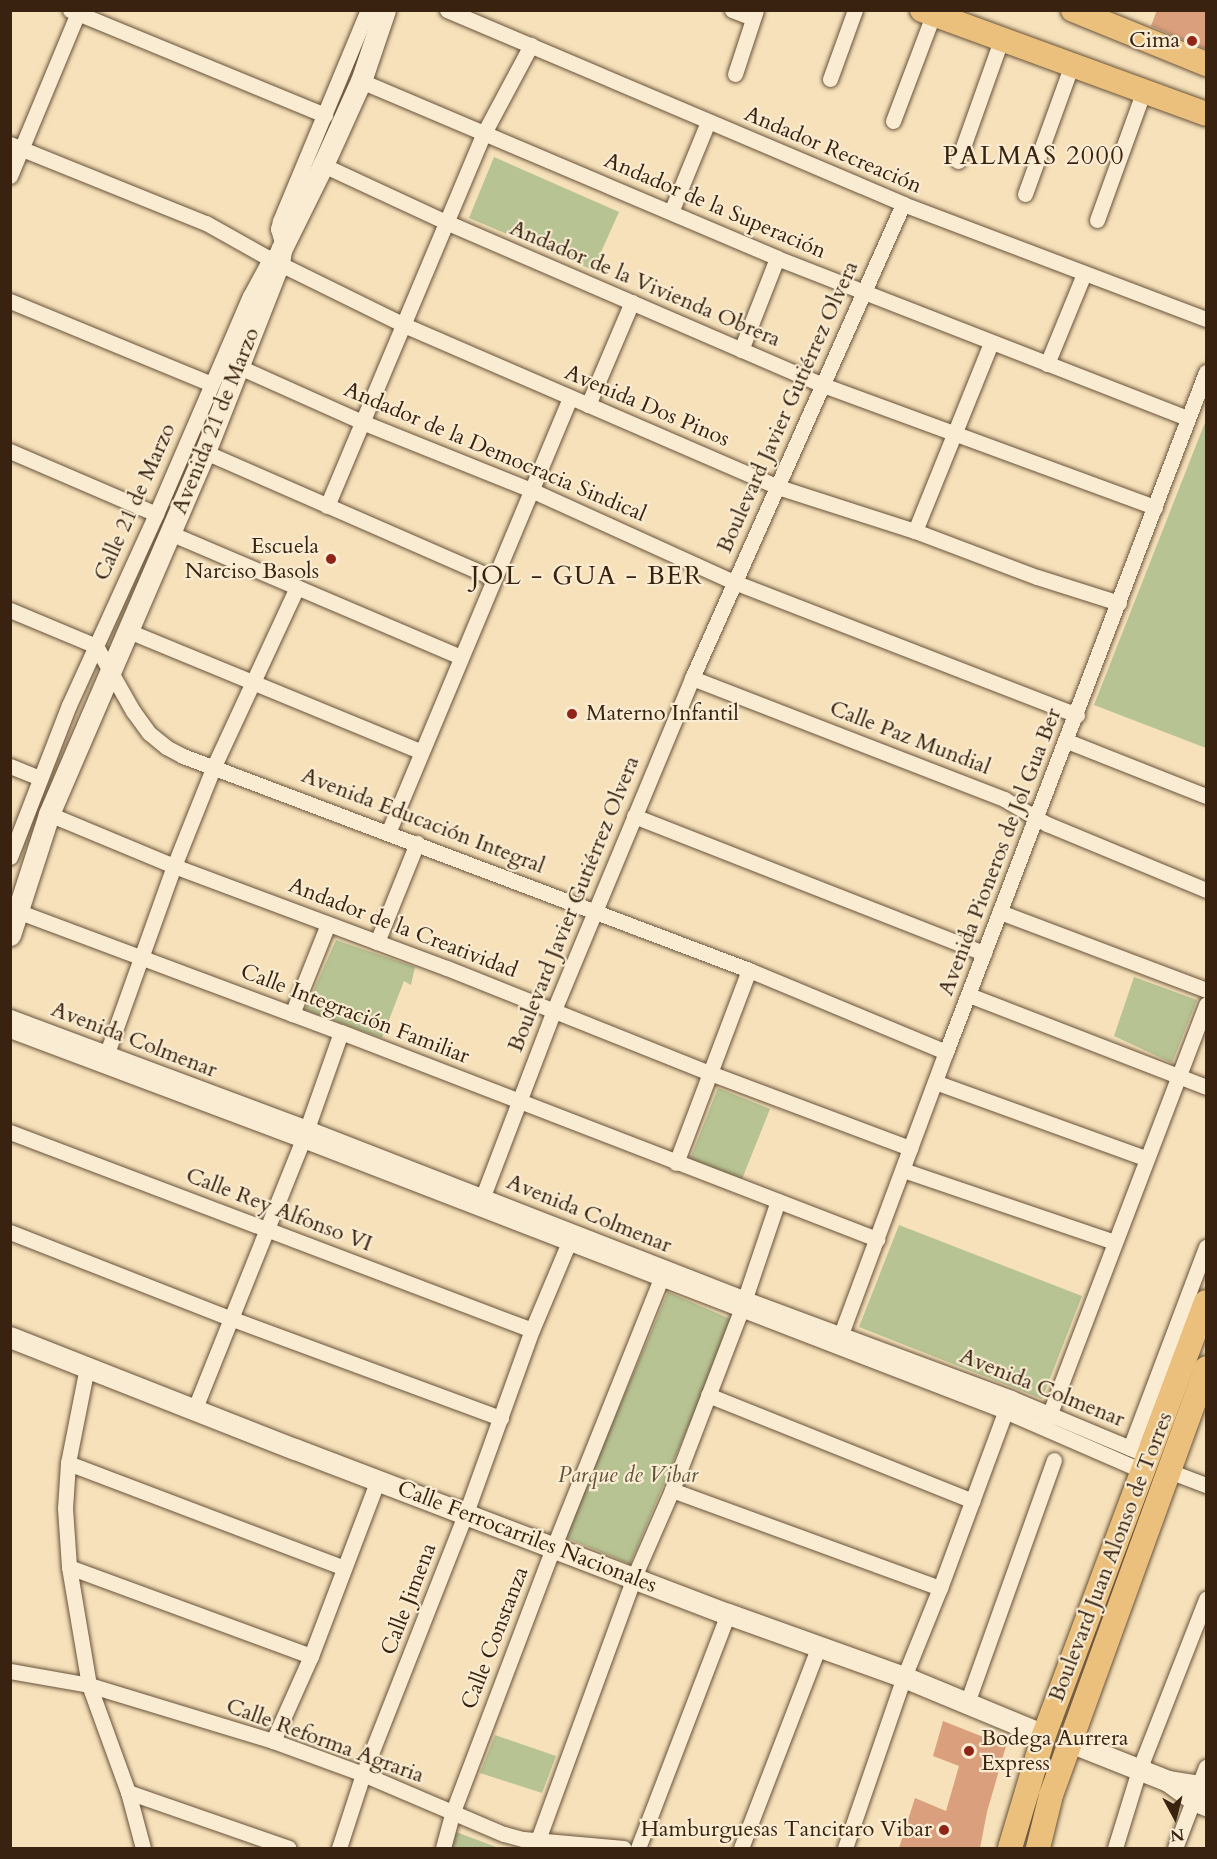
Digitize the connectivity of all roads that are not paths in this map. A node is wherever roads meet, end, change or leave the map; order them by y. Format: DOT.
graph roads {
  1 [pos="368,10"];
  2 [pos="385,10"];
  3 [pos="447,10"];
  4 [pos="732,10"];
  5 [pos="855,10"];
  6 [pos="1073,10"];
  7 [pos="75,12"];
  8 [pos="928,13"];
  9 [pos="754,14"];
  10 [pos="1001,40"];
  11 [pos="531,45"];
  12 [pos="1072,64"];
  13 [pos="1206,64"];
  14 [pos="735,74"];
  15 [pos="830,79"];
  16 [pos="361,81"];
  17 [pos="1144,90"];
  18 [pos="1206,114"];
  19 [pos="325,115"];
  20 [pos="893,121"];
  21 [pos="708,122"];
  22 [pos="484,133"];
  23 [pos="16,146"];
  24 [pos="958,161"];
  25 [pos="323,165"];
  26 [pos="10,176"];
  27 [pos="1024,194"];
  28 [pos="903,204"];
  29 [pos="672,212"];
  30 [pos="1097,220"];
  31 [pos="446,222"];
  32 [pos="278,255"];
  33 [pos="777,258"];
  34 [pos="1084,274"];
  35 [pos="863,293"];
  36 [pos="10,301"];
  37 [pos="632,302"];
  38 [pos="1206,319"];
  39 [pos="404,325"];
  40 [pos="991,343"];
  41 [pos="741,350"];
  42 [pos="1047,364"];
  43 [pos="237,366"];
  44 [pos="1206,372"];
  45 [pos="211,384"];
  46 [pos="823,385"];
  47 [pos="570,397"];
  48 [pos="588,405"];
  49 [pos="1188,418"];
  50 [pos="362,422"];
  51 [pos="952,433"];
  52 [pos="10,451"];
  53 [pos="205,452"];
  54 [pos="778,487"];
  55 [pos="531,490"];
  56 [pos="327,506"];
  57 [pos="1155,507"];
  58 [pos="156,514"];
  59 [pos="915,531"];
  60 [pos="170,533"];
  61 [pos="494,578"];
  62 [pos="734,582"];
  63 [pos="297,587"];
  64 [pos="1119,603"];
  65 [pos="10,610"];
  66 [pos="126,630"];
  67 [pos="96,646"];
  68 [pos="461,657"];
  69 [pos="110,669"];
  70 [pos="692,678"];
  71 [pos="252,683"];
  72 [pos="1077,715"];
  73 [pos="1067,741"];
  74 [pos="420,751"];
  75 [pos="10,766"];
  76 [pos="214,766"];
  77 [pos="39,778"];
  78 [pos="1206,796"];
  79 [pos="49,814"];
  80 [pos="634,816"];
  81 [pos="1035,818"];
  82 [pos="388,833"];
  83 [pos="417,843"];
  84 [pos="10,857"];
  85 [pos="174,866"];
  86 [pos="1206,890"];
  87 [pos="17,911"];
  88 [pos="596,911"];
  89 [pos="1000,912"];
  90 [pos="328,924"];
  91 [pos="10,935"];
  92 [pos="376,942"];
  93 [pos="984,953"];
  94 [pos="142,959"];
  95 [pos="750,970"];
  96 [pos="1206,990"];
  97 [pos="969,995"];
  98 [pos="1206,1004"];
  99 [pos="554,1010"];
  100 [pos="292,1014"];
  101 [pos="10,1017"];
  102 [pos="10,1030"];
  103 [pos="341,1032"];
  104 [pos="946,1052"];
  105 [pos="107,1053"];
  106 [pos="710,1073"];
  107 [pos="1179,1076"];
  108 [pos="935,1082"];
  109 [pos="1206,1087"];
  110 [pos="518,1101"];
  111 [pos="10,1132"];
  112 [pos="305,1134"];
  113 [pos="910,1148"];
  114 [pos="1146,1158"];
  115 [pos="676,1163"];
  116 [pos="903,1170"];
  117 [pos="483,1196"];
  118 [pos="778,1201"];
  119 [pos="266,1228"];
  120 [pos="10,1232"];
  121 [pos="571,1237"];
  122 [pos="877,1239"];
  123 [pos="1114,1242"];
  124 [pos="1206,1247"];
  125 [pos="661,1279"];
  126 [pos="1206,1302"];
  127 [pos="743,1305"];
  128 [pos="230,1318"];
  129 [pos="532,1330"];
  130 [pos="10,1337"];
  131 [pos="838,1341"];
  132 [pos="87,1367"];
  133 [pos="1206,1368"];
  134 [pos="708,1395"];
  135 [pos="1008,1405"];
  136 [pos="195,1408"];
  137 [pos="501,1418"];
  138 [pos="1047,1421"];
  139 [pos="1141,1458"];
  140 [pos="1054,1460"];
  141 [pos="68,1463"];
  142 [pos="1169,1471"];
  143 [pos="378,1480"];
  144 [pos="1206,1485"];
  145 [pos="672,1490"];
  146 [pos="973,1501"];
  147 [pos="466,1513"];
  148 [pos="554,1546"];
  149 [pos="69,1567"];
  150 [pos="344,1568"];
  151 [pos="634,1577"];
  152 [pos="940,1588"];
  153 [pos="1206,1599"];
  154 [pos="728,1614"];
  155 [pos="819,1646"];
  156 [pos="311,1656"];
  157 [pos="10,1671"];
  158 [pos="904,1677"];
  159 [pos="89,1685"];
  160 [pos="967,1703"];
  161 [pos="1044,1735"];
  162 [pos="273,1741"];
  163 [pos="1070,1742"];
  164 [pos="1139,1770"];
  165 [pos="363,1774"];
  166 [pos="1202,1789"];
  167 [pos="128,1792"];
  168 [pos="452,1814"];
  169 [pos="536,1845"];
  170 [pos="143,1848"];
  171 [pos="289,1848"];
  172 [pos="339,1848"];
  173 [pos="443,1848"];
  174 [pos="624,1848"];
  175 [pos="638,1848"];
  176 [pos="741,1848"];
  177 [pos="844,1848"];
  178 [pos="1010,1848"];
  179 [pos="1038,1848"];
  180 [pos="1115,1848"];
  181 [pos="1175,1848"];
  1 -- 19 [label="street"];
  2 -- 16 [label="street, Avenida 21 de Marzo"];
  3 -- 11 [label="street, Andador Recreación"];
  4 -- 9 [label="street"];
  5 -- 15 [label="street"];
  6 -- 13 [label="main road"];
  7 -- 19 [label="street"];
  7 -- 23 [label="street"];
  8 -- 10 [label="main road"];
  8 -- 20 [label="street"];
  9 -- 14 [label="street"];
  10 -- 12 [label="main road"];
  10 -- 24 [label="street"];
  11 -- 21 [label="street, Andador Recreación"];
  11 -- 22 [label="street"];
  12 -- 17 [label="main road"];
  12 -- 27 [label="street"];
  16 -- 22 [label="street, Andador de la Superación"];
  16 -- 25 [label="street, Avenida 21 de Marzo"];
  17 -- 18 [label="main road"];
  17 -- 30 [label="street"];
  19 -- 32 [label="street"];
  21 -- 28 [label="street, Andador Recreación"];
  21 -- 29 [label="street"];
  22 -- 29 [label="street, Andador de la Superación"];
  22 -- 31 [label="street"];
  23 -- 26 [label="street"];
  23 -- 32 [label="street, Avenida Dos Pinos"];
  25 -- 31 [label="street, Andador de la Vivienda Obrera"];
  25 -- 32 [label="street, Avenida 21 de Marzo"];
  28 -- 34 [label="street, Andador Recreación"];
  28 -- 35 [label="street, Boulevard Javier Gutiérrez Olvera"];
  29 -- 33 [label="street, Andador de la Superación"];
  31 -- 37 [label="street, Andador de la Vivienda Obrera"];
  31 -- 39 [label="street"];
  32 -- 39 [label="street, Avenida Dos Pinos"];
  32 -- 43 [label="street, Avenida 21 de Marzo"];
  32 -- 45 [label="street, Calle 21 de Marzo"];
  33 -- 35 [label="street, Andador de la Superación"];
  33 -- 41 [label="street"];
  34 -- 38 [label="street, Andador Recreación"];
  34 -- 42 [label="street"];
  35 -- 40 [label="street, Andador de la Superación"];
  35 -- 46 [label="street, Boulevard Javier Gutiérrez Olvera"];
  36 -- 45 [label="street"];
  37 -- 41 [label="street, Andador de la Vivienda Obrera"];
  37 -- 48 [label="street"];
  39 -- 47 [label="street, Avenida Dos Pinos"];
  39 -- 50 [label="street"];
  40 -- 42 [label="street, Andador de la Superación"];
  40 -- 51 [label="street"];
  41 -- 46 [label="street, Andador de la Vivienda Obrera"];
  42 -- 49 [label="street, Andador de la Superación"];
  43 -- 50 [label="street, Andador de la Democracia Sindical"];
  43 -- 53 [label="street, Avenida 21 de Marzo"];
  44 -- 49 [label="street, Avenida Pioneros de Jol Gua Ber"];
  45 -- 58 [label="street, Calle 21 de Marzo"];
  46 -- 51 [label="street, Andador de la Vivienda Obrera"];
  46 -- 54 [label="street, Boulevard Javier Gutiérrez Olvera"];
  47 -- 48 [label="street, Avenida Dos Pinos"];
  47 -- 55 [label="street"];
  48 -- 54 [label="street, Avenida Dos Pinos"];
  49 -- 57 [label="street, Avenida Pioneros de Jol Gua Ber"];
  50 -- 55 [label="street, Andador de la Democracia Sindical"];
  50 -- 56 [label="street"];
  51 -- 57 [label="street, Andador de la Vivienda Obrera"];
  51 -- 59 [label="street"];
  52 -- 58 [label="street"];
  53 -- 56 [label="street"];
  53 -- 60 [label="street, Avenida 21 de Marzo"];
  54 -- 59 [label="street, Avenida Dos Pinos"];
  54 -- 62 [label="street, Boulevard Javier Gutiérrez Olvera"];
  55 -- 61 [label="street"];
  55 -- 62 [label="street, Andador de la Democracia Sindical"];
  56 -- 61 [label="street"];
  57 -- 64 [label="street, Avenida Pioneros de Jol Gua Ber"];
  58 -- 67 [label="street, Calle 21 de Marzo"];
  59 -- 64 [label="street, Avenida Dos Pinos"];
  60 -- 63 [label="street"];
  60 -- 66 [label="street, Avenida 21 de Marzo"];
  61 -- 68 [label="street"];
  62 -- 70 [label="street, Boulevard Javier Gutiérrez Olvera"];
  62 -- 72 [label="street, Andador de la Democracia Sindical"];
  63 -- 68 [label="street"];
  63 -- 71 [label="street"];
  64 -- 72 [label="street, Avenida Pioneros de Jol Gua Ber"];
  65 -- 67 [label="street"];
  66 -- 69 [label="street, Avenida 21 de Marzo"];
  66 -- 71 [label="street"];
  67 -- 69 [label="street, Avenida Educación Integral"];
  67 -- 77 [label="street, Calle 21 de Marzo"];
  68 -- 74 [label="street"];
  69 -- 76 [label="street, Avenida Educación Integral"];
  69 -- 79 [label="street, Avenida 21 de Marzo"];
  70 -- 80 [label="street, Boulevard Javier Gutiérrez Olvera"];
  70 -- 81 [label="street, Calle Paz Mundial"];
  71 -- 74 [label="street"];
  71 -- 76 [label="street"];
  72 -- 73 [label="street, Avenida Pioneros de Jol Gua Ber"];
  73 -- 78 [label="street"];
  73 -- 81 [label="street, Avenida Pioneros de Jol Gua Ber"];
  74 -- 82 [label="street"];
  75 -- 77 [label="street"];
  76 -- 82 [label="street, Avenida Educación Integral"];
  76 -- 85 [label="street"];
  77 -- 84 [label="street, Calle 21 de Marzo"];
  79 -- 85 [label="street, Andador de la Creatividad"];
  79 -- 87 [label="street, Avenida 21 de Marzo"];
  80 -- 88 [label="street, Boulevard Javier Gutiérrez Olvera"];
  80 -- 93 [label="street"];
  81 -- 86 [label="street, Calle Paz Mundial"];
  81 -- 89 [label="street, Avenida Pioneros de Jol Gua Ber"];
  82 -- 83 [label="street, Avenida Educación Integral"];
  83 -- 88 [label="street, Avenida Educación Integral"];
  83 -- 92 [label="street"];
  85 -- 90 [label="street, Andador de la Creatividad"];
  85 -- 94 [label="street"];
  87 -- 91 [label="street, Avenida 21 de Marzo"];
  87 -- 94 [label="street, Calle Integración Familiar"];
  88 -- 95 [label="street, Avenida Educación Integral"];
  88 -- 99 [label="street, Boulevard Javier Gutiérrez Olvera"];
  89 -- 93 [label="street, Avenida Pioneros de Jol Gua Ber"];
  89 -- 96 [label="street"];
  90 -- 92 [label="street, Andador de la Creatividad"];
  90 -- 100 [label="street"];
  92 -- 99 [label="street, Andador de la Creatividad"];
  93 -- 97 [label="street, Avenida Pioneros de Jol Gua Ber"];
  94 -- 100 [label="street, Calle Integración Familiar"];
  94 -- 105 [label="street"];
  95 -- 104 [label="street, Avenida Educación Integral"];
  95 -- 106 [label="street"];
  97 -- 104 [label="street, Avenida Pioneros de Jol Gua Ber"];
  97 -- 107 [label="street"];
  98 -- 107 [label="street"];
  99 -- 106 [label="street, Andador de la Creatividad"];
  99 -- 110 [label="street, Boulevard Javier Gutiérrez Olvera"];
  100 -- 103 [label="street, Calle Integración Familiar"];
  101 -- 105 [label="street, Avenida Colmenar"];
  102 -- 112 [label="street, Avenida Colmenar"];
  103 -- 110 [label="street, Calle Integración Familiar"];
  103 -- 112 [label="street"];
  104 -- 108 [label="street, Avenida Pioneros de Jol Gua Ber"];
  105 -- 112 [label="street, Avenida Colmenar"];
  106 -- 113 [label="street, Andador de la Creatividad"];
  106 -- 115 [label="street"];
  107 -- 109 [label="street"];
  107 -- 114 [label="street"];
  108 -- 113 [label="street, Avenida Pioneros de Jol Gua Ber"];
  108 -- 114 [label="street"];
  110 -- 115 [label="street, Calle Integración Familiar"];
  110 -- 117 [label="street, Boulevard Javier Gutiérrez Olvera"];
  111 -- 119 [label="street, Calle Rey Alfonso VI"];
  112 -- 117 [label="street, Avenida Colmenar"];
  112 -- 119 [label="street"];
  112 -- 121 [label="street, Avenida Colmenar"];
  113 -- 116 [label="street, Avenida Pioneros de Jol Gua Ber"];
  114 -- 123 [label="street"];
  115 -- 118 [label="street, Calle Integración Familiar"];
  116 -- 122 [label="street, Avenida Pioneros de Jol Gua Ber"];
  116 -- 123 [label="street"];
  117 -- 121 [label="street, Avenida Colmenar"];
  118 -- 122 [label="street, Calle Integración Familiar"];
  118 -- 127 [label="street"];
  119 -- 128 [label="street"];
  119 -- 129 [label="street, Calle Rey Alfonso VI"];
  120 -- 128 [label="street"];
  121 -- 125 [label="street, Avenida Colmenar"];
  121 -- 127 [label="street, Avenida Colmenar"];
  121 -- 129 [label="street, Calle Jimena"];
  122 -- 131 [label="street, Avenida Pioneros de Jol Gua Ber"];
  123 -- 138 [label="street"];
  124 -- 139 [label="street"];
  125 -- 127 [label="street, Avenida Colmenar"];
  125 -- 148 [label="street, Calle Constanza"];
  126 -- 139 [label="main road, Boulevard Juan Alonso de Torres"];
  127 -- 131 [label="street, Avenida Colmenar"];
  127 -- 134 [label="street"];
  128 -- 136 [label="street"];
  128 -- 137 [label="street"];
  129 -- 137 [label="street, Calle Jimena"];
  130 -- 132 [label="street, Calle Ferrocarriles Nacionales"];
  131 -- 135 [label="street, Avenida Colmenar"];
  132 -- 136 [label="street, Calle Ferrocarriles Nacionales"];
  132 -- 141 [label="street"];
  133 -- 142 [label="main road, Boulevard Juan Alonso de Torres"];
  134 -- 145 [label="street"];
  134 -- 146 [label="street"];
  135 -- 138 [label="street, Avenida Colmenar"];
  135 -- 146 [label="street"];
  136 -- 143 [label="street, Calle Ferrocarriles Nacionales"];
  137 -- 147 [label="street, Calle Jimena"];
  138 -- 139 [label="street, Avenida Colmenar"];
  138 -- 139 [label="street, Avenida Colmenar"];
  139 -- 161 [label="main road, Boulevard Juan Alonso de Torres"];
  140 -- 160 [label="street"];
  141 -- 149 [label="street"];
  141 -- 150 [label="street"];
  142 -- 144 [label="street"];
  142 -- 163 [label="main road, Boulevard Juan Alonso de Torres"];
  143 -- 147 [label="street, Calle Ferrocarriles Nacionales"];
  143 -- 150 [label="street"];
  145 -- 151 [label="street"];
  145 -- 152 [label="street"];
  146 -- 152 [label="street"];
  147 -- 148 [label="street, Calle Ferrocarriles Nacionales"];
  147 -- 165 [label="street, Calle Jimena"];
  148 -- 151 [label="street, Calle Ferrocarriles Nacionales"];
  148 -- 168 [label="street, Calle Constanza"];
  149 -- 156 [label="street"];
  149 -- 159 [label="street"];
  150 -- 156 [label="street"];
  151 -- 154 [label="street, Calle Ferrocarriles Nacionales"];
  151 -- 169 [label="street"];
  152 -- 158 [label="street"];
  153 -- 164 [label="street"];
  154 -- 155 [label="street, Calle Ferrocarriles Nacionales"];
  154 -- 175 [label="street"];
  155 -- 158 [label="street, Calle Ferrocarriles Nacionales"];
  155 -- 176 [label="street"];
  156 -- 162 [label="street"];
  157 -- 159 [label="street, Calle Reforma Agraria"];
  158 -- 160 [label="street, Calle Ferrocarriles Nacionales"];
  158 -- 177 [label="street"];
  159 -- 162 [label="street, Calle Reforma Agraria"];
  159 -- 167 [label="street"];
  160 -- 161 [label="street, Calle Ferrocarriles Nacionales"];
  161 -- 178 [label="main road, Boulevard Juan Alonso de Torres"];
  162 -- 165 [label="street, Calle Reforma Agraria"];
  163 -- 164 [label="street"];
  163 -- 179 [label="main road, Boulevard Juan Alonso de Torres"];
  164 -- 166 [label="street"];
  164 -- 180 [label="street"];
  165 -- 168 [label="street, Calle Reforma Agraria"];
  165 -- 172 [label="street, Calle Jimena"];
  166 -- 181 [label="street"];
  167 -- 170 [label="street"];
  167 -- 171 [label="street"];
  168 -- 169 [label="street, Calle Reforma Agraria"];
  168 -- 173 [label="street, Calle Constanza"];
  169 -- 174 [label="street, Calle Reforma Agraria"];
}
